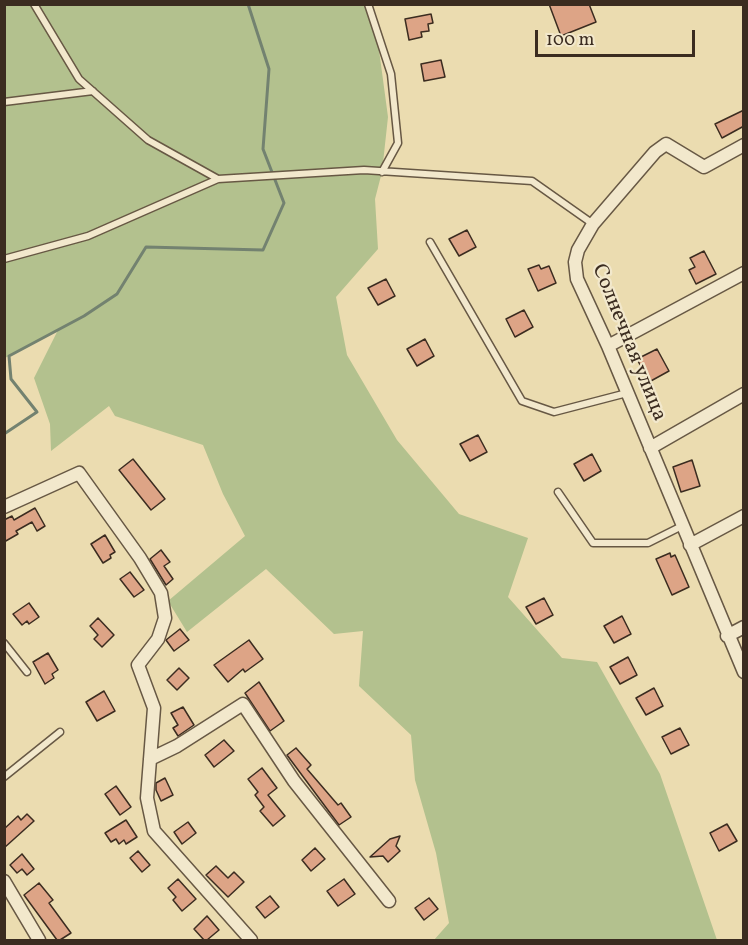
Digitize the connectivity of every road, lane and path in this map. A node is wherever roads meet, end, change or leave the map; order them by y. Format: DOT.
graph roads {
  1 [pos="34,4"];
  2 [pos="368,4"];
  3 [pos="93,91"];
  4 [pos="4,102"];
  5 [pos="744,145"];
  6 [pos="382,172"];
  7 [pos="218,178"];
  8 [pos="593,225"];
  9 [pos="430,242"];
  10 [pos="4,259"];
  11 [pos="744,273"];
  12 [pos="608,346"];
  13 [pos="627,393"];
  14 [pos="744,394"];
  15 [pos="650,448"];
  16 [pos="558,492"];
  17 [pos="4,507"];
  18 [pos="744,516"];
  19 [pos="682,526"];
  20 [pos="690,545"];
  21 [pos="744,627"];
  22 [pos="727,636"];
  23 [pos="4,643"];
  24 [pos="27,672"];
  25 [pos="744,672"];
  26 [pos="60,732"];
  27 [pos="150,759"];
  28 [pos="4,777"];
  29 [pos="4,881"];
  30 [pos="389,901"];
  31 [pos="39,940"];
  32 [pos="250,940"];
  1 -- 3 [label="lane"];
  2 -- 6 [label="lane"];
  3 -- 4 [label="lane"];
  3 -- 7 [label="lane"];
  5 -- 8 [label="street, Солнечная улица"];
  6 -- 7 [label="lane"];
  6 -- 8 [label="lane"];
  7 -- 10 [label="lane"];
  8 -- 12 [label="street, Солнечная улица"];
  9 -- 13 [label="lane"];
  11 -- 12 [label="street"];
  12 -- 13 [label="street, Солнечная улица"];
  13 -- 15 [label="street, Солнечная улица"];
  14 -- 15 [label="street"];
  15 -- 19 [label="street, Солнечная улица"];
  16 -- 19 [label="lane"];
  17 -- 27 [label="street"];
  18 -- 20 [label="street"];
  19 -- 20 [label="street, Солнечная улица"];
  20 -- 22 [label="street, Солнечная улица"];
  21 -- 22 [label="street"];
  22 -- 25 [label="street"];
  23 -- 24 [label="lane"];
  26 -- 28 [label="lane"];
  27 -- 30 [label="street"];
  27 -- 32 [label="street"];
  29 -- 31 [label="street"];
}
